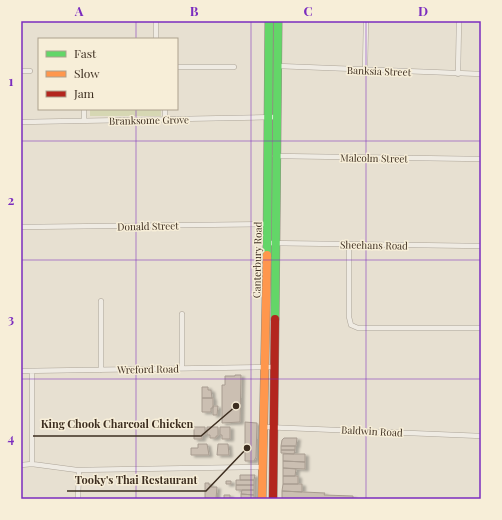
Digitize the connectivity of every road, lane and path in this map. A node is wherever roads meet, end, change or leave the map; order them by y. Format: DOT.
graph roads {
  1 [pos="156,21"];
  2 [pos="269,21"];
  3 [pos="278,21"];
  4 [pos="366,21"];
  5 [pos="459,21"];
  6 [pos="156,38"];
  7 [pos="278,66"];
  8 [pos="178,67"];
  9 [pos="234,67"];
  10 [pos="21,71"];
  11 [pos="30,71"];
  12 [pos="365,71"];
  13 [pos="458,74"];
  14 [pos="481,74"];
  15 [pos="84,110"];
  16 [pos="165,110"];
  17 [pos="277,117"];
  18 [pos="268,118"];
  19 [pos="165,120"];
  20 [pos="84,121"];
  21 [pos="21,122"];
  22 [pos="268,156"];
  23 [pos="277,156"];
  24 [pos="481,159"];
  25 [pos="272,224"];
  26 [pos="21,227"];
  27 [pos="272,243"];
  28 [pos="350,245"];
  29 [pos="481,246"];
  30 [pos="102,301"];
  31 [pos="182,314"];
  32 [pos="481,328"];
  33 [pos="265,367"];
  34 [pos="275,367"];
  35 [pos="182,368"];
  36 [pos="101,370"];
  37 [pos="21,371"];
  38 [pos="32,371"];
  39 [pos="264,427"];
  40 [pos="274,428"];
  41 [pos="481,436"];
  42 [pos="32,464"];
  43 [pos="21,465"];
  44 [pos="263,467"];
  45 [pos="79,470"];
  46 [pos="78,499"];
  47 [pos="262,499"];
  48 [pos="273,499"];
  1 -- 6 [label="street"];
  2 -- 18 [label="main road, Canterbury Road"];
  3 -- 7 [label="main road, Canterbury Road"];
  4 -- 12 [label="street"];
  5 -- 13 [label="street"];
  7 -- 12 [label="street, Banksia Street"];
  7 -- 17 [label="main road, Canterbury Road"];
  8 -- 9 [label="street"];
  10 -- 11 [label="street"];
  12 -- 13 [label="street, Banksia Street"];
  13 -- 14 [label="street, Banksia Street"];
  15 -- 20 [label="street"];
  16 -- 19 [label="street"];
  17 -- 18 [label="street, Branksome Grove"];
  17 -- 23 [label="main road, Canterbury Road"];
  18 -- 19 [label="street, Branksome Grove"];
  18 -- 22 [label="main road, Canterbury Road"];
  19 -- 20 [label="street, Branksome Grove"];
  20 -- 21 [label="street, Branksome Grove"];
  22 -- 23 [label="street, Malcolm Street"];
  22 -- 25 [label="main road, Canterbury Road"];
  23 -- 24 [label="street, Malcolm Street"];
  23 -- 25 [label="main road, Canterbury Road"];
  25 -- 26 [label="street, Donald Street"];
  25 -- 27 [label="main road, Canterbury Road"];
  27 -- 28 [label="street, Sheehans Road"];
  27 -- 33 [label="main road, Canterbury Road"];
  27 -- 34 [label="main road, Canterbury Road"];
  28 -- 29 [label="street, Sheehans Road"];
  28 -- 32 [label="street"];
  30 -- 36 [label="street"];
  31 -- 35 [label="street"];
  33 -- 34 [label="street, Wreford Road"];
  33 -- 35 [label="street, Wreford Road"];
  33 -- 39 [label="main road, Canterbury Road"];
  34 -- 40 [label="main road, Canterbury Road"];
  35 -- 36 [label="street, Wreford Road"];
  36 -- 38 [label="street, Wreford Road"];
  37 -- 38 [label="street, Wreford Road"];
  38 -- 42 [label="street"];
  39 -- 40 [label="street, Baldwin Road"];
  39 -- 44 [label="main road, Canterbury Road"];
  40 -- 41 [label="street, Baldwin Road"];
  40 -- 48 [label="main road, Canterbury Road"];
  42 -- 43 [label="street"];
  42 -- 45 [label="street"];
  44 -- 45 [label="street"];
  44 -- 47 [label="main road, Canterbury Road"];
  45 -- 46 [label="street"];
}
